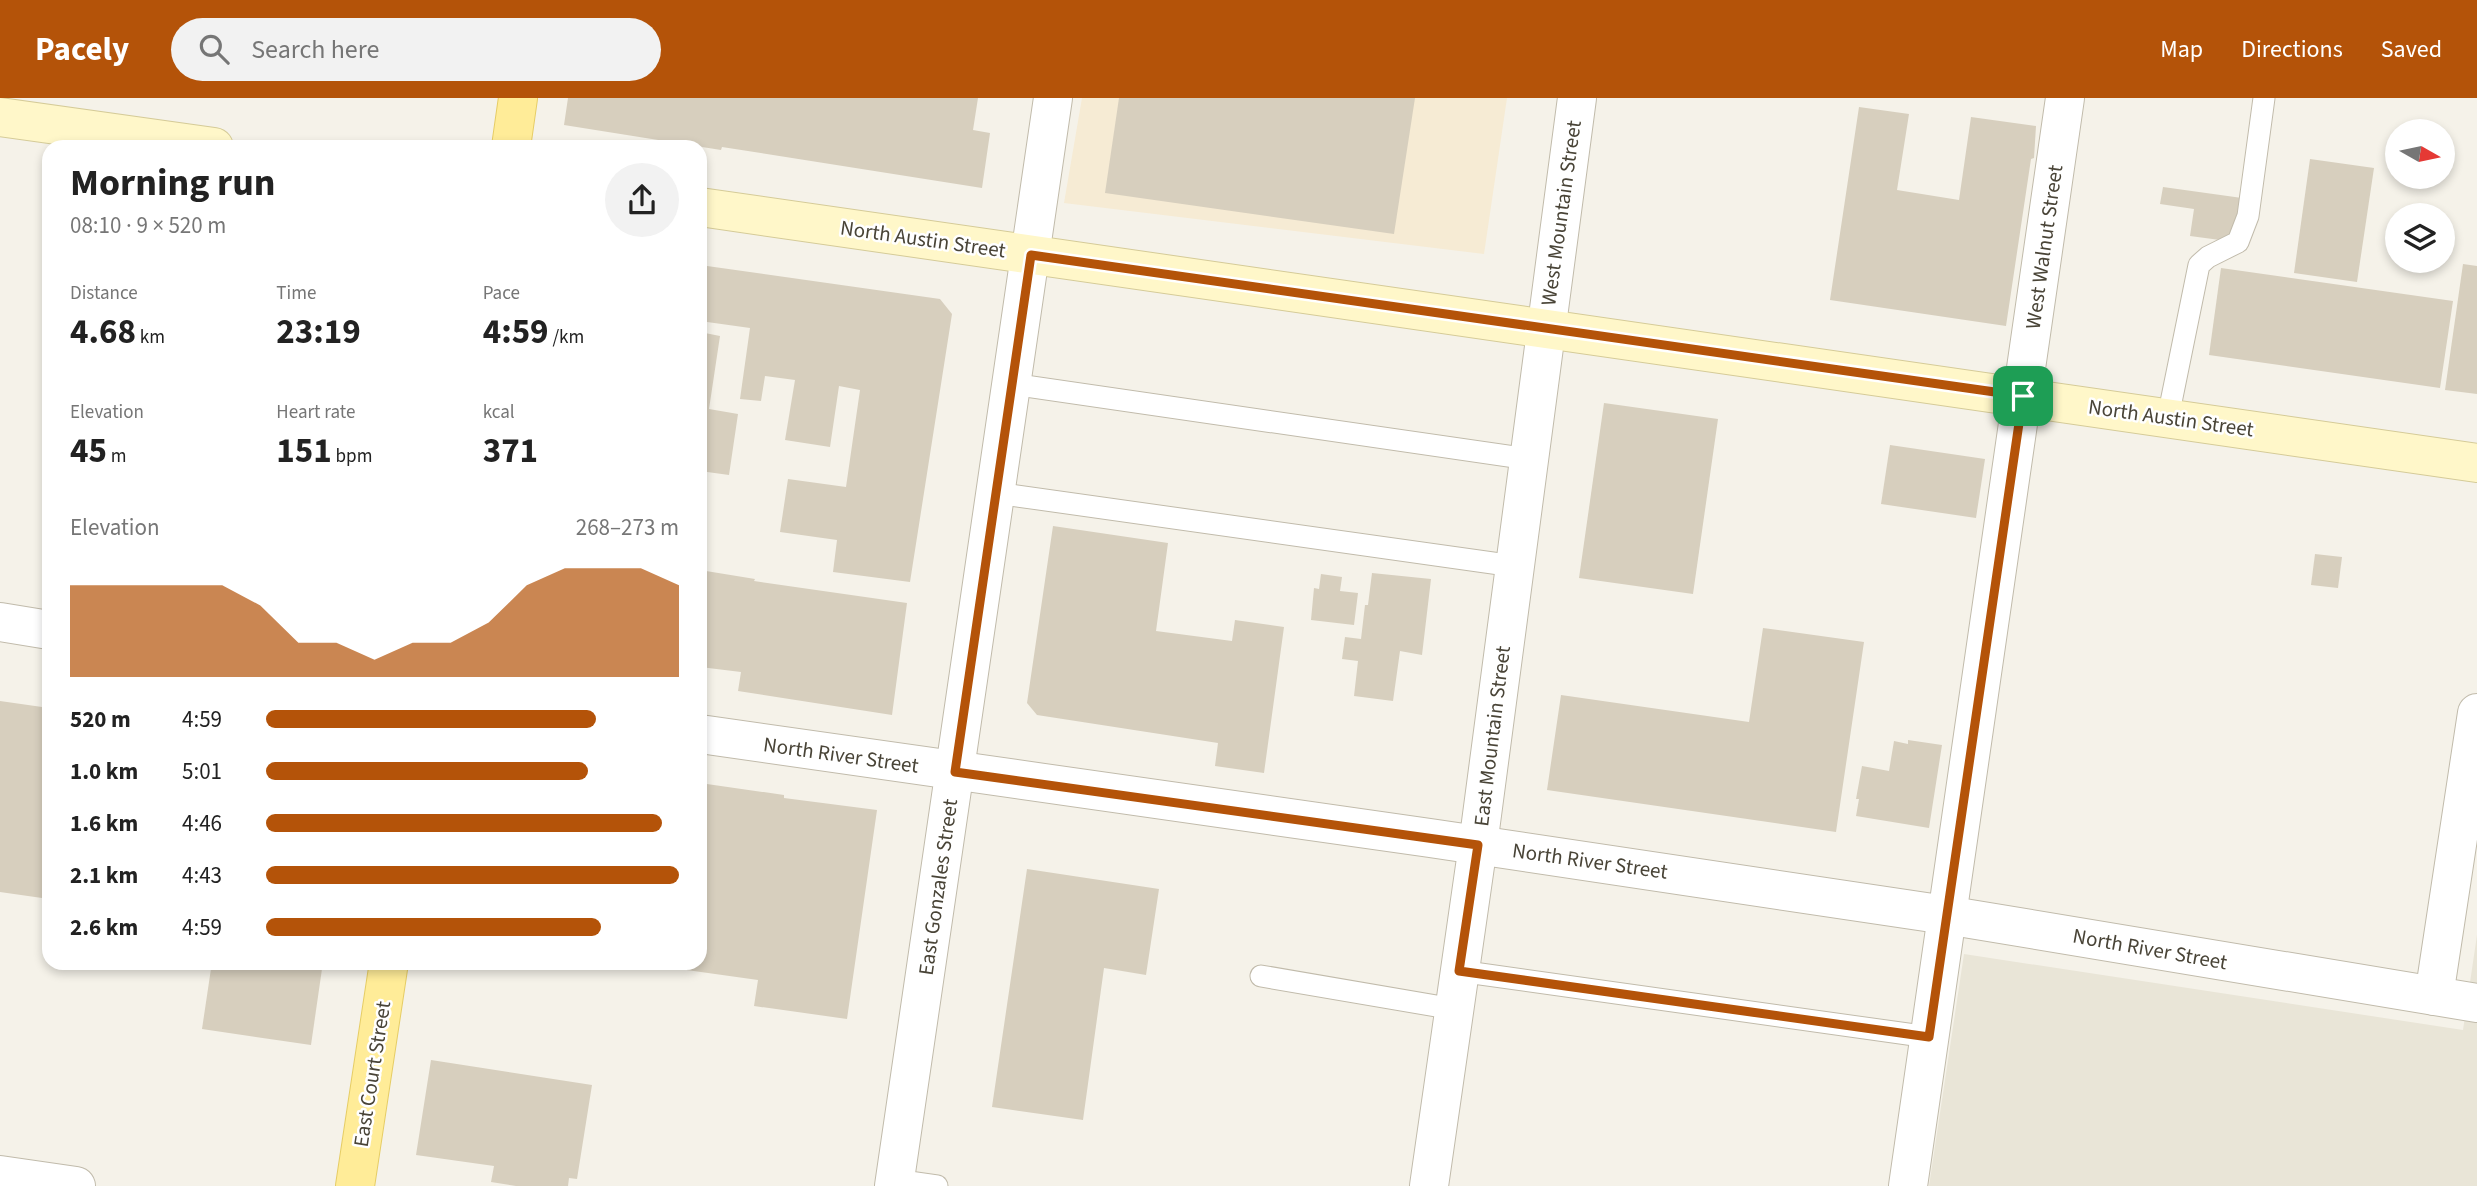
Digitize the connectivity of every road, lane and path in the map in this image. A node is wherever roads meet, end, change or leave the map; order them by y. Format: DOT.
graph roads {
  1 [pos="518,98"];
  2 [pos="1053,98"];
  3 [pos="1577,98"];
  4 [pos="2065,98"];
  5 [pos="2264,98"];
  6 [pos="0,117"];
  7 [pos="164,140"];
  8 [pos="512,140"];
  9 [pos="707,208"];
  10 [pos="1031,255"];
  11 [pos="1545,328"];
  12 [pos="1012,384"];
  13 [pos="2023,396"];
  14 [pos="2168,417"];
  15 [pos="1528,459"];
  16 [pos="2477,463"];
  17 [pos="996,493"];
  18 [pos="1514,566"];
  19 [pos="0,622"];
  20 [pos="42,629"];
  21 [pos="2477,713"];
  22 [pos="707,735"];
  23 [pos="955,772"];
  24 [pos="1478,845"];
  25 [pos="1946,915"];
  26 [pos="388,970"];
  27 [pos="1459,971"];
  28 [pos="1261,976"];
  29 [pos="2434,996"];
  30 [pos="2477,1003"];
  31 [pos="1454,1009"];
  32 [pos="1929,1037"];
  33 [pos="0,1175"];
  34 [pos="894,1183"];
  35 [pos="76,1186"];
  36 [pos="355,1186"];
  37 [pos="937,1186"];
  38 [pos="1429,1186"];
  39 [pos="1908,1186"];
  1 -- 8 [label="main road"];
  2 -- 10 [label="street, East Gonzales Street"];
  3 -- 11 [label="street, West Mountain Street"];
  4 -- 13 [label="street, West Walnut Street"];
  5 -- 14 [label="lane"];
  6 -- 7 [label="main road"];
  9 -- 10 [label="main road, North Austin Street"];
  10 -- 11 [label="main road, North Austin Street"];
  10 -- 12 [label="street, East Gonzales Street"];
  11 -- 13 [label="main road, North Austin Street"];
  11 -- 15 [label="street, East Mountain Street"];
  12 -- 15 [label="lane"];
  12 -- 17 [label="street, East Gonzales Street"];
  13 -- 14 [label="main road, North Austin Street"];
  13 -- 25 [label="street, West Walnut Street"];
  14 -- 16 [label="main road, North Austin Street"];
  15 -- 18 [label="street, East Mountain Street"];
  17 -- 18 [label="lane"];
  17 -- 23 [label="street, East Gonzales Street"];
  18 -- 24 [label="street, East Mountain Street"];
  19 -- 20 [label="street"];
  21 -- 29 [label="street"];
  22 -- 23 [label="street, North River Street"];
  23 -- 24 [label="street, North River Street"];
  23 -- 34 [label="street, East Gonzales Street"];
  24 -- 25 [label="street, North River Street"];
  24 -- 27 [label="street, East Mountain Street"];
  25 -- 29 [label="street, North River Street"];
  25 -- 32 [label="street, West Walnut Street"];
  26 -- 36 [label="main road, East Court Street"];
  27 -- 31 [label="street, East Mountain Street"];
  27 -- 32 [label="lane"];
  28 -- 31 [label="lane"];
  29 -- 30 [label="street, North River Street"];
  31 -- 38 [label="street, East Mountain Street"];
  32 -- 39 [label="street, West Walnut Street"];
  33 -- 35 [label="street"];
  34 -- 37 [label="lane"];
}
